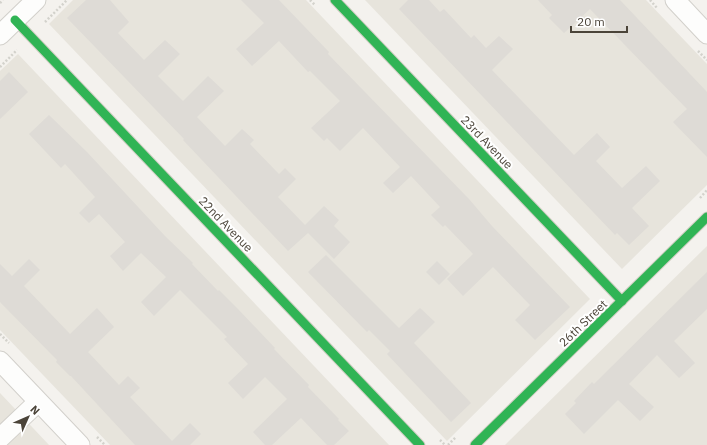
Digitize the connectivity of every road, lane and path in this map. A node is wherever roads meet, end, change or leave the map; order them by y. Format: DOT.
graph roads {
  1 [pos="3,0"];
  2 [pos="36,0"];
  3 [pos="68,0"];
  4 [pos="335,0"];
  5 [pos="675,0"];
  6 [pos="0,2"];
  7 [pos="15,20"];
  8 [pos="44,23"];
  9 [pos="707,34"];
  10 [pos="0,35"];
  11 [pos="22,45"];
  12 [pos="0,67"];
  13 [pos="707,217"];
  14 [pos="622,301"];
  15 [pos="0,361"];
  16 [pos="38,402"];
  17 [pos="0,438"];
  18 [pos="80,445"];
  19 [pos="420,445"];
  20 [pos="475,445"];
  1 -- 6 [label="path"];
  2 -- 7 [label="street"];
  3 -- 8 [label="path"];
  4 -- 14 [label="street, 23rd Avenue"];
  5 -- 9 [label="street"];
  7 -- 10 [label="street"];
  7 -- 19 [label="street, 22nd Avenue"];
  11 -- 12 [label="path"];
  13 -- 14 [label="street, 26th Street"];
  14 -- 20 [label="street, 26th Street"];
  15 -- 16 [label="street"];
  16 -- 17 [label="street"];
  16 -- 18 [label="street"];
}
